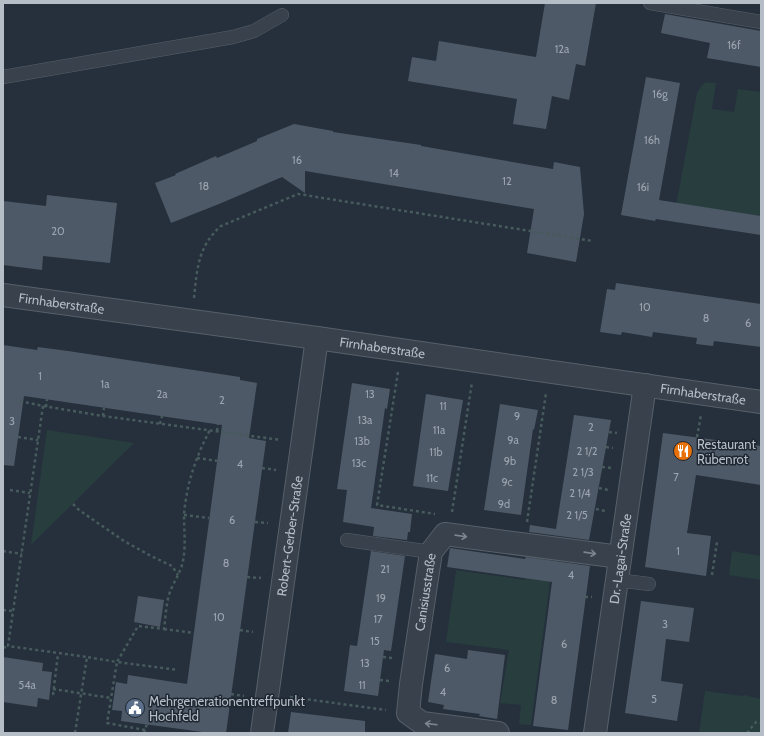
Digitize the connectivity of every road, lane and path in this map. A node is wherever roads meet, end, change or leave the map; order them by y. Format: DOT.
graph roads {
  1 [pos="650,3"];
  2 [pos="282,15"];
  3 [pos="761,22"];
  4 [pos="3,77"];
  5 [pos="593,241"];
  6 [pos="3,295"];
  7 [pos="194,300"];
  8 [pos="317,338"];
  9 [pos="398,372"];
  10 [pos="472,381"];
  11 [pos="645,385"];
  12 [pos="547,391"];
  13 [pos="47,399"];
  14 [pos="20,401"];
  15 [pos="761,402"];
  16 [pos="44,407"];
  17 [pos="104,408"];
  18 [pos="702,409"];
  19 [pos="103,416"];
  20 [pos="162,416"];
  21 [pos="160,424"];
  22 [pos="218,424"];
  23 [pos="210,430"];
  24 [pos="217,431"];
  25 [pos="18,437"];
  26 [pos="697,437"];
  27 [pos="38,440"];
  28 [pos="302,443"];
  29 [pos="197,458"];
  30 [pos="218,461"];
  31 [pos="10,490"];
  32 [pos="30,493"];
  33 [pos="74,504"];
  34 [pos="437,514"];
  35 [pos="184,515"];
  36 [pos="452,516"];
  37 [pos="210,518"];
  38 [pos="526,527"];
  39 [pos="347,540"];
  40 [pos="717,542"];
  41 [pos="3,551"];
  42 [pos="431,552"];
  43 [pos="22,554"];
  44 [pos="620,557"];
  45 [pos="712,574"];
  46 [pos="178,576"];
  47 [pos="617,580"];
  48 [pos="649,584"];
  49 [pos="3,610"];
  50 [pos="13,611"];
  51 [pos="164,629"];
  52 [pos="194,633"];
  53 [pos="8,646"];
  54 [pos="3,648"];
  55 [pos="58,654"];
  56 [pos="87,657"];
  57 [pos="117,662"];
  58 [pos="178,670"];
  59 [pos="53,689"];
  60 [pos="82,694"];
  61 [pos="53,695"];
  62 [pos="284,697"];
  63 [pos="111,698"];
  64 [pos="408,713"];
  65 [pos="761,723"];
  66 [pos="147,724"];
  67 [pos="144,731"];
  68 [pos="75,733"];
  69 [pos="262,733"];
  70 [pos="498,733"];
  71 [pos="595,733"];
  72 [pos="747,733"];
  1 -- 3 [label="lane"];
  2 -- 4 [label="lane"];
  5 -- 7 [label="path"];
  6 -- 8 [label="street, Firnhaberstraße"];
  8 -- 11 [label="street, Firnhaberstraße"];
  8 -- 28 [label="street, Robert-Gerber-Straße"];
  9 -- 34 [label="path"];
  10 -- 36 [label="path"];
  11 -- 15 [label="street, Firnhaberstraße"];
  11 -- 44 [label="street, Dr.-Lagai-Straße"];
  12 -- 38 [label="path"];
  13 -- 16 [label="path"];
  14 -- 16 [label="path"];
  16 -- 19 [label="path"];
  16 -- 27 [label="path"];
  17 -- 19 [label="path"];
  18 -- 26 [label="path"];
  19 -- 21 [label="path"];
  20 -- 21 [label="path"];
  21 -- 23 [label="path"];
  22 -- 24 [label="path"];
  23 -- 24 [label="path"];
  23 -- 29 [label="path"];
  24 -- 28 [label="path"];
  25 -- 27 [label="path"];
  27 -- 32 [label="path"];
  28 -- 69 [label="street, Robert-Gerber-Straße"];
  29 -- 30 [label="path"];
  29 -- 35 [label="path"];
  31 -- 32 [label="path"];
  32 -- 43 [label="path"];
  33 -- 46 [label="path"];
  35 -- 37 [label="path"];
  35 -- 46 [label="path"];
  39 -- 42 [label="lane"];
  40 -- 45 [label="path"];
  41 -- 43 [label="path"];
  42 -- 44 [label="street, Canisiusstraße, one-way"];
  42 -- 64 [label="street, Canisiusstraße"];
  43 -- 50 [label="path"];
  44 -- 47 [label="street, Dr.-Lagai-Straße"];
  46 -- 51 [label="path"];
  47 -- 48 [label="lane"];
  47 -- 71 [label="street, Dr.-Lagai-Straße"];
  49 -- 50 [label="path"];
  50 -- 53 [label="path"];
  51 -- 52 [label="path"];
  51 -- 57 [label="path"];
  53 -- 54 [label="path"];
  53 -- 55 [label="path"];
  55 -- 56 [label="path"];
  55 -- 59 [label="path"];
  56 -- 57 [label="path"];
  56 -- 60 [label="path"];
  57 -- 58 [label="path"];
  57 -- 63 [label="path"];
  59 -- 60 [label="path"];
  59 -- 61 [label="path"];
  60 -- 63 [label="path"];
  60 -- 68 [label="path"];
  62 -- 64 [label="path"];
  63 -- 67 [label="path"];
  70 -- 64 [label="street, one-way"];
  65 -- 72 [label="path"];
  66 -- 67 [label="path"];
}
